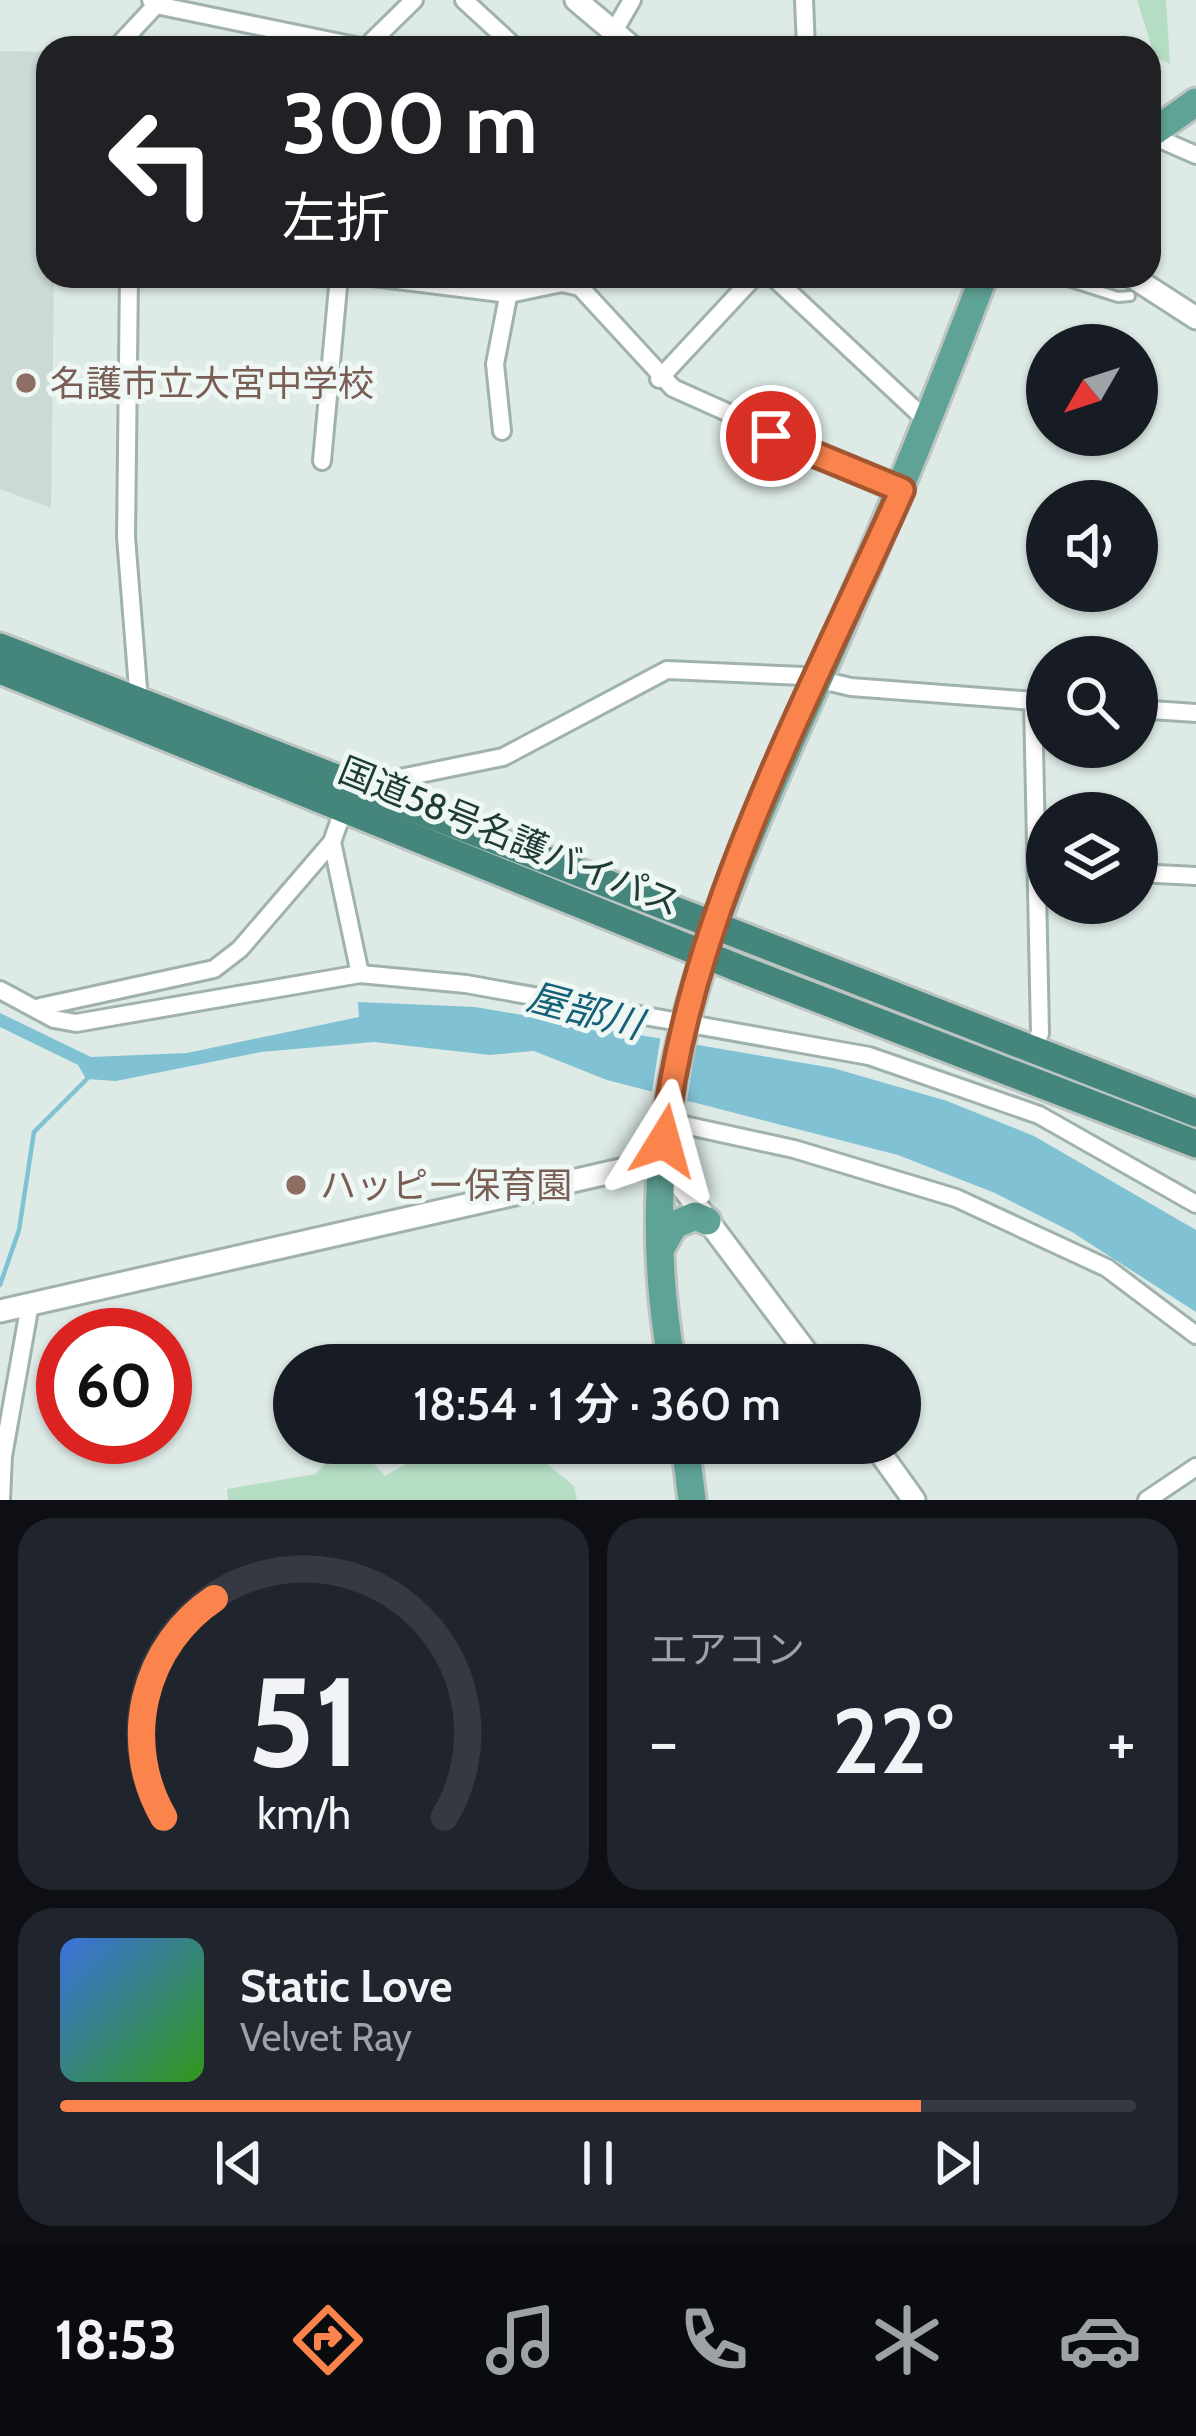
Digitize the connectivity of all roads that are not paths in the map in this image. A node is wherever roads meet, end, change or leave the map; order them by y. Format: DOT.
graph roads {
  1 [pos="414,0"];
  2 [pos="464,0"];
  3 [pos="576,0"];
  4 [pos="632,0"];
  5 [pos="804,0"];
  6 [pos="154,3"];
  7 [pos="614,34"];
  8 [pos="126,36"];
  9 [pos="309,36"];
  10 [pos="377,36"];
  11 [pos="503,36"];
  12 [pos="617,36"];
  13 [pos="806,36"];
  14 [pos="1196,102"];
  15 [pos="1161,127"];
  16 [pos="1161,140"];
  17 [pos="1196,155"];
  18 [pos="129,288"];
  19 [pos="338,288"];
  20 [pos="510,288"];
  21 [pos="582,288"];
  22 [pos="744,288"];
  23 [pos="785,288"];
  24 [pos="979,288"];
  25 [pos="1090,288"];
  26 [pos="1131,288"];
  27 [pos="1138,288"];
  28 [pos="1196,318"];
  29 [pos="659,379"];
  30 [pos="928,422"];
  31 [pos="502,431"];
  32 [pos="322,460"];
  33 [pos="902,490"];
  34 [pos="0,646"];
  35 [pos="0,670"];
  36 [pos="818,680"];
  37 [pos="139,701"];
  38 [pos="1026,701"];
  39 [pos="1158,710"];
  40 [pos="1196,713"];
  41 [pos="350,797"];
  42 [pos="332,842"];
  43 [pos="1158,874"];
  44 [pos="1196,876"];
  45 [pos="1040,924"];
  46 [pos="708,940"];
  47 [pos="360,974"];
  48 [pos="0,990"];
  49 [pos="40,1006"];
  50 [pos="681,1028"];
  51 [pos="1033,1048"];
  52 [pos="1048,1087"];
  53 [pos="1196,1113"];
  54 [pos="1039,1115"];
  55 [pos="666,1117"];
  56 [pos="1196,1144"];
  57 [pos="661,1166"];
  58 [pos="1196,1204"];
  59 [pos="706,1220"];
  60 [pos="661,1249"];
  61 [pos="31,1304"];
  62 [pos="0,1311"];
  63 [pos="1196,1335"];
  64 [pos="670,1344"];
  65 [pos="800,1344"];
  66 [pos="688,1464"];
  67 [pos="888,1464"];
  68 [pos="1196,1467"];
  69 [pos="1,1500"];
  70 [pos="692,1500"];
  71 [pos="914,1500"];
  72 [pos="1147,1500"];
  1 -- 10 [label="street"];
  2 -- 11 [label="street"];
  3 -- 7 [label="street"];
  4 -- 7 [label="street"];
  5 -- 13 [label="street"];
  6 -- 8 [label="street"];
  6 -- 9 [label="street"];
  7 -- 12 [label="street"];
  14 -- 15 [label="main road"];
  16 -- 17 [label="street"];
  18 -- 37 [label="street"];
  19 -- 32 [label="street"];
  20 -- 31 [label="street"];
  21 -- 29 [label="street"];
  22 -- 29 [label="street"];
  23 -- 30 [label="street"];
  24 -- 30 [label="main road"];
  25 -- 26 [label="lane"];
  27 -- 28 [label="street"];
  29 -- 33 [label="street"];
  30 -- 33 [label="main road"];
  33 -- 36 [label="main road"];
  34 -- 37 [label="highway, 国道58号名護バイパス"];
  35 -- 41 [label="highway, 国道58号名護バイパス"];
  36 -- 38 [label="street"];
  36 -- 41 [label="street"];
  36 -- 46 [label="main road"];
  37 -- 41 [label="highway, 国道58号名護バイパス"];
  39 -- 40 [label="street"];
  41 -- 42 [label="street"];
  41 -- 46 [label="highway, 国道58号名護バイパス"];
  42 -- 47 [label="street"];
  42 -- 49 [label="street"];
  43 -- 44 [label="street"];
  45 -- 51 [label="street"];
  46 -- 50 [label="main road"];
  46 -- 51 [label="highway, 国道58号名護バイパス"];
  46 -- 52 [label="highway, 国道58号名護バイパス"];
  47 -- 49 [label="street"];
  47 -- 50 [label="street"];
  48 -- 49 [label="street"];
  50 -- 54 [label="street"];
  50 -- 55 [label="main road"];
  51 -- 53 [label="highway, 国道58号名護バイパス"];
  52 -- 54 [label="street"];
  52 -- 56 [label="highway, 国道58号名護バイパス"];
  54 -- 58 [label="street"];
  55 -- 57 [label="main road"];
  55 -- 63 [label="street"];
  57 -- 59 [label="street"];
  57 -- 60 [label="main road"];
  57 -- 61 [label="street"];
  59 -- 60 [label="main road"];
  59 -- 65 [label="street"];
  60 -- 64 [label="main road"];
  61 -- 62 [label="street"];
  61 -- 69 [label="street"];
  66 -- 70 [label="main road"];
  67 -- 71 [label="street"];
  68 -- 72 [label="street"];
}
